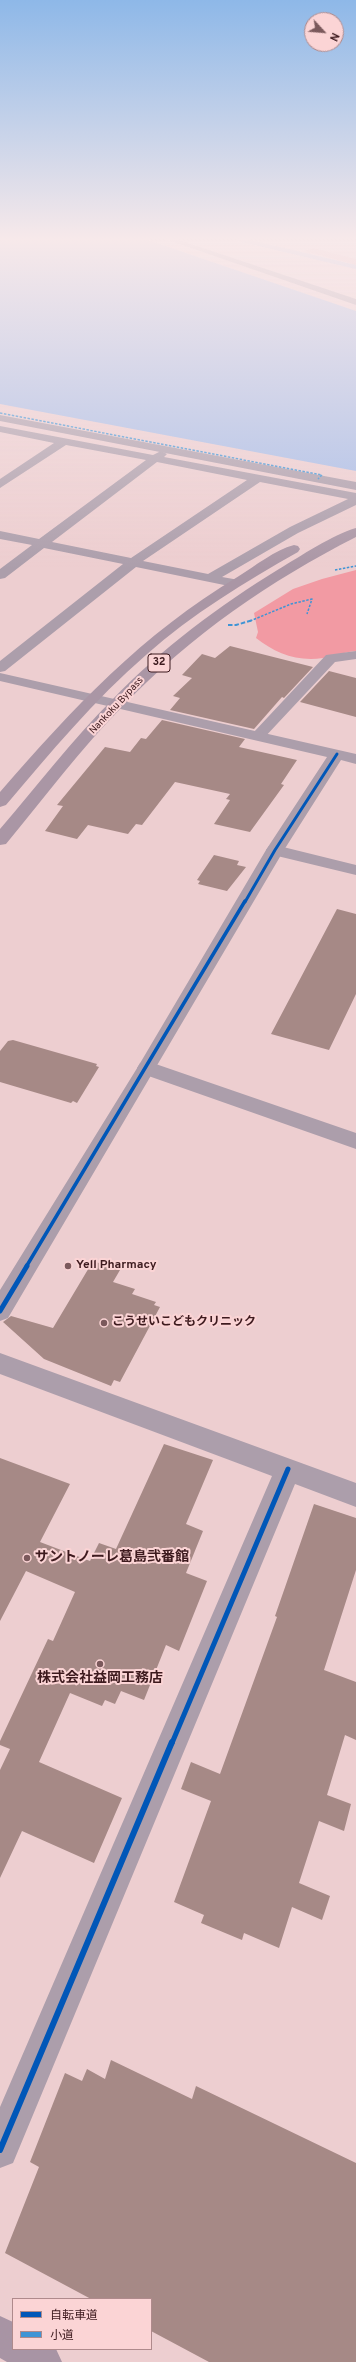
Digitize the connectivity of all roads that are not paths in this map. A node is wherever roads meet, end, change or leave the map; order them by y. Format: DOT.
graph roads {
  1 [pos="0,418"];
  2 [pos="52,427"];
  3 [pos="0,429"];
  4 [pos="64,441"];
  5 [pos="158,456"];
  6 [pos="244,465"];
  7 [pos="258,478"];
  8 [pos="0,484"];
  9 [pos="356,486"];
  10 [pos="356,497"];
  11 [pos="356,500"];
  12 [pos="356,518"];
  13 [pos="356,532"];
  14 [pos="0,536"];
  15 [pos="42,544"];
  16 [pos="133,563"];
  17 [pos="0,575"];
  18 [pos="210,578"];
  19 [pos="234,583"];
  20 [pos="356,656"];
  21 [pos="0,668"];
  22 [pos="0,677"];
  23 [pos="92,697"];
  24 [pos="117,703"];
  25 [pos="258,736"];
  26 [pos="337,754"];
  27 [pos="356,759"];
  28 [pos="0,802"];
  29 [pos="0,840"];
  30 [pos="275,850"];
  31 [pos="356,870"];
  32 [pos="148,1068"];
  33 [pos="356,1141"];
  34 [pos="0,1311"];
  35 [pos="0,1363"];
  36 [pos="288,1469"];
  37 [pos="356,1495"];
  38 [pos="0,2150"];
  39 [pos="0,2336"];
  40 [pos="12,2343"];
  41 [pos="23,2350"];
  42 [pos="42,2362"];
  1 -- 2 [label="street"];
  2 -- 5 [label="street"];
  2 -- 6 [label="street"];
  3 -- 4 [label="street"];
  4 -- 5 [label="street"];
  4 -- 8 [label="street"];
  5 -- 6 [label="street"];
  5 -- 7 [label="street"];
  5 -- 15 [label="street"];
  6 -- 9 [label="street"];
  7 -- 10 [label="street"];
  7 -- 16 [label="street"];
  11 -- 18 [label="street"];
  12 -- 19 [label="highway, Nankoku Bypass / 32"];
  13 -- 24 [label="highway, Nankoku Bypass / 32"];
  14 -- 15 [label="street"];
  15 -- 16 [label="street"];
  15 -- 17 [label="street"];
  16 -- 18 [label="street"];
  16 -- 21 [label="street"];
  18 -- 19 [label="street"];
  19 -- 23 [label="highway, Nankoku Bypass / 32"];
  20 -- 25 [label="street"];
  22 -- 23 [label="street"];
  23 -- 24 [label="street"];
  23 -- 28 [label="highway, Nankoku Bypass / 32"];
  24 -- 25 [label="street"];
  24 -- 29 [label="highway, Nankoku Bypass / 32"];
  25 -- 26 [label="street"];
  26 -- 27 [label="street"];
  26 -- 30 [label="street"];
  30 -- 31 [label="street"];
  30 -- 32 [label="street"];
  32 -- 33 [label="street"];
  32 -- 34 [label="street"];
  35 -- 36 [label="street"];
  36 -- 37 [label="street"];
  36 -- 38 [label="street"];
  39 -- 40 [label="main road"];
  41 -- 42 [label="main road"];
}
